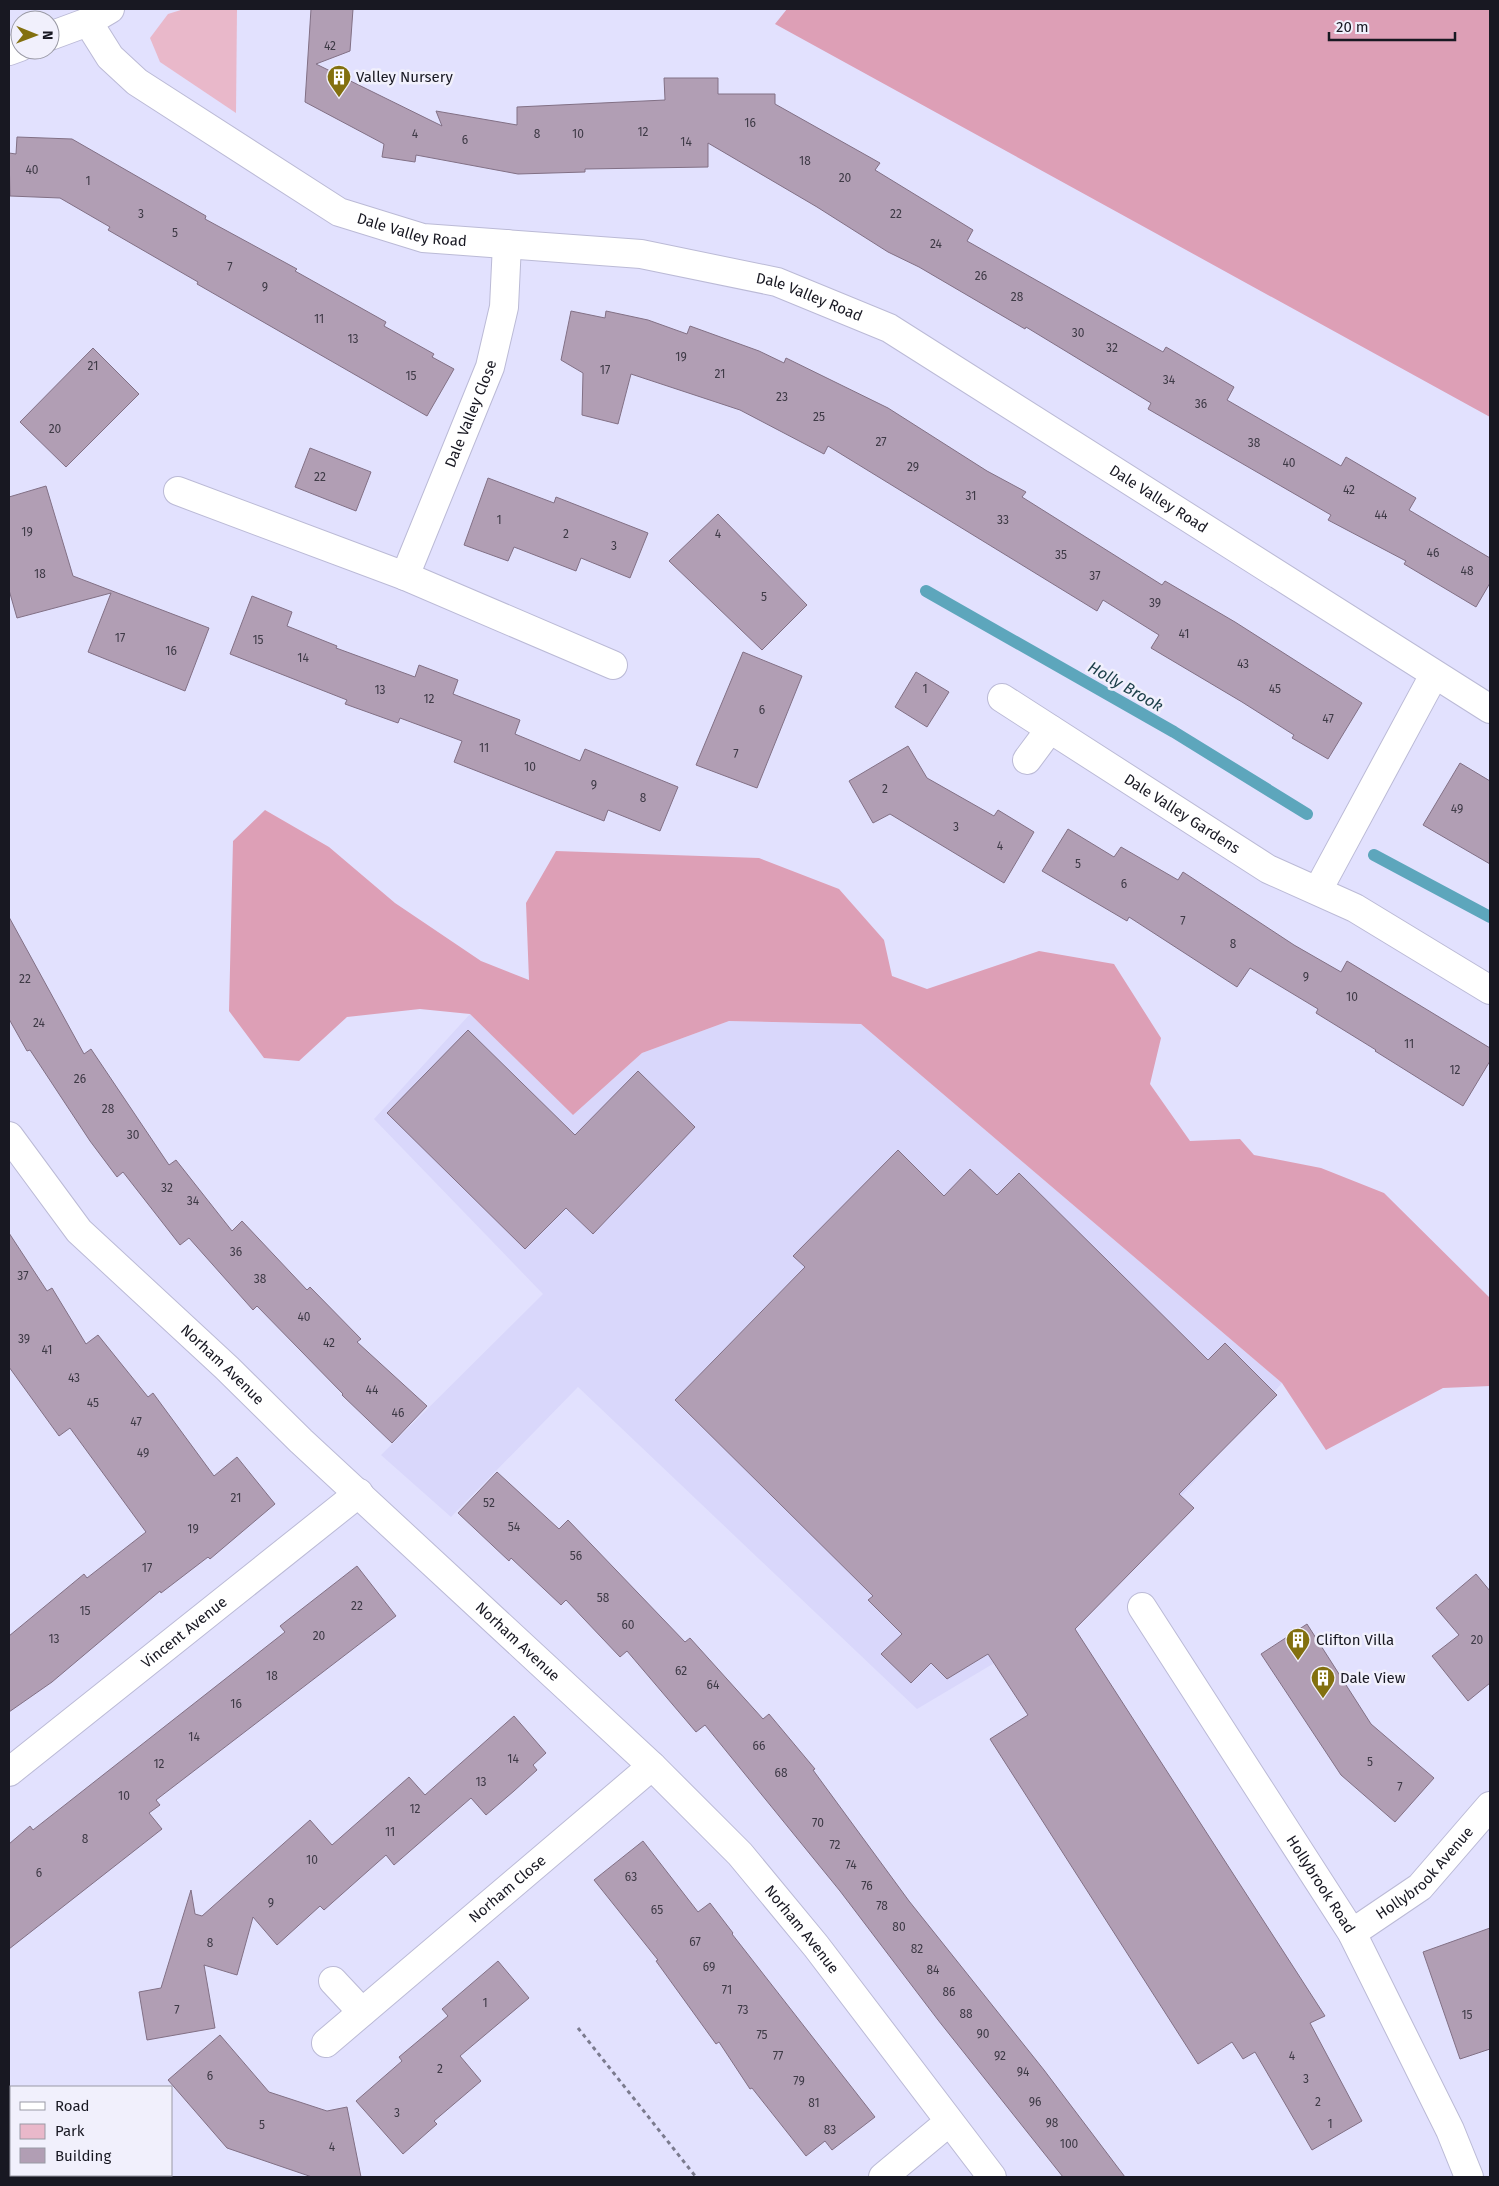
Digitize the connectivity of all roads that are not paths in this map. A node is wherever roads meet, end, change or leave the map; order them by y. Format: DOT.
graph roads {
  1 [pos="99,15"];
  2 [pos="60,32"];
  3 [pos="507,244"];
  4 [pos="178,491"];
  5 [pos="405,576"];
  6 [pos="613,665"];
  7 [pos="1434,675"];
  8 [pos="1002,698"];
  9 [pos="1490,709"];
  10 [pos="1050,729"];
  11 [pos="1027,760"];
  12 [pos="1318,890"];
  13 [pos="1490,990"];
  14 [pos="9,1136"];
  15 [pos="359,1493"];
  16 [pos="1142,1607"];
  17 [pos="652,1766"];
  18 [pos="9,1772"];
  19 [pos="1490,1806"];
  20 [pos="1352,1933"];
  21 [pos="334,1982"];
  22 [pos="362,2012"];
  23 [pos="326,2043"];
  24 [pos="949,2122"];
  25 [pos="883,2177"];
  26 [pos="992,2177"];
  27 [pos="1469,2177"];
  1 -- 2 [label="street"];
  1 -- 3 [label="street, Dale Valley Road"];
  3 -- 5 [label="street, Dale Valley Close"];
  3 -- 7 [label="street, Dale Valley Road"];
  4 -- 5 [label="street"];
  5 -- 6 [label="street"];
  7 -- 9 [label="street, Dale Valley Road"];
  7 -- 12 [label="street"];
  8 -- 10 [label="street, Dale Valley Gardens"];
  10 -- 11 [label="street"];
  10 -- 12 [label="street, Dale Valley Gardens"];
  12 -- 13 [label="street, Dale Valley Gardens"];
  14 -- 15 [label="street, Norham Avenue"];
  15 -- 17 [label="street, Norham Avenue"];
  15 -- 18 [label="street, Vincent Avenue"];
  16 -- 20 [label="street, Hollybrook Road"];
  17 -- 22 [label="street, Norham Close"];
  17 -- 24 [label="street, Norham Avenue"];
  19 -- 20 [label="street, Hollybrook Avenue"];
  20 -- 27 [label="street, Hollybrook Road"];
  21 -- 22 [label="street"];
  22 -- 23 [label="street, Norham Close"];
  24 -- 25 [label="street"];
  24 -- 26 [label="street, Norham Avenue"];
}
